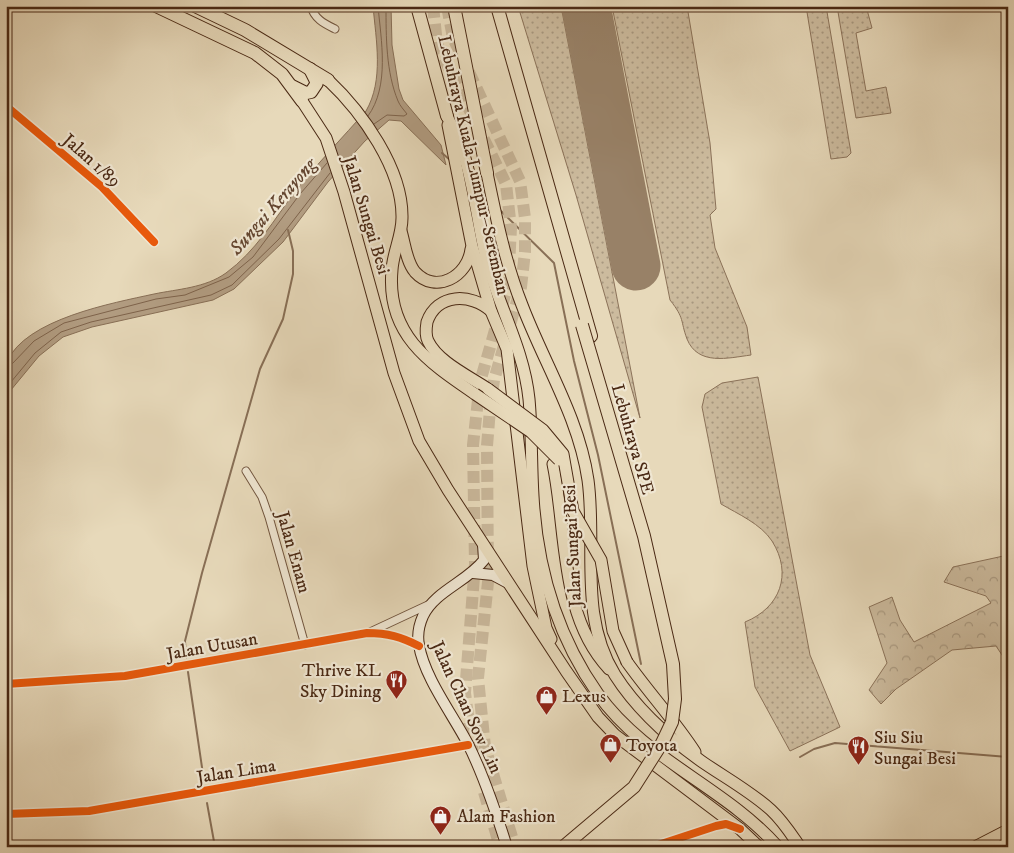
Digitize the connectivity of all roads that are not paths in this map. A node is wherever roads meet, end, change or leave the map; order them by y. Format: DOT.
graph roads {
  1 [pos="156,6"];
  2 [pos="195,6"];
  3 [pos="311,6"];
  4 [pos="417,6"];
  5 [pos="454,6"];
  6 [pos="492,6"];
  7 [pos="497,6"];
  8 [pos="335,29"];
  9 [pos="309,67"];
  10 [pos="328,80"];
  11 [pos="292,86"];
  12 [pos="302,101"];
  13 [pos="6,106"];
  14 [pos="447,116"];
  15 [pos="487,173"];
  16 [pos="401,231"];
  17 [pos="154,242"];
  18 [pos="472,246"];
  19 [pos="491,311"];
  20 [pos="518,424"];
  21 [pos="246,471"];
  22 [pos="566,475"];
  23 [pos="482,540"];
  24 [pos="473,573"];
  25 [pos="512,586"];
  26 [pos="433,602"];
  27 [pos="367,633"];
  28 [pos="305,645"];
  29 [pos="419,646"];
  30 [pos="566,671"];
  31 [pos="615,675"];
  32 [pos="6,684"];
  33 [pos="468,745"];
  34 [pos="700,760"];
  35 [pos="6,814"];
  36 [pos="779,818"];
  37 [pos="740,829"];
  38 [pos="1008,830"];
  39 [pos="1008,836"];
  40 [pos="507,847"];
  41 [pos="562,847"];
  42 [pos="569,847"];
  43 [pos="652,847"];
  44 [pos="759,847"];
  45 [pos="778,847"];
  46 [pos="800,847"];
  47 [pos="809,847"];
  48 [pos="975,847"];
  49 [pos="991,847"];
  1 -- 11 [label="highway, Jalan Sungai Besi"];
  2 -- 9 [label="highway, Jalan Sungai Besi"];
  3 -- 8 [label="street"];
  4 -- 14 [label="highway, Lebuhraya Kuala Lumpur–Seremban"];
  5 -- 15 [label="highway, Lebuhraya Kuala Lumpur–Seremban"];
  6 -- 41 [label="highway, Lebuhraya SPE, bridge"];
  7 -- 42 [label="highway, Lebuhraya SPE"];
  9 -- 10 [label="highway, Jalan Sungai Besi"];
  9 -- 11 [label="highway"];
  10 -- 16 [label="main road, Jalan Sungai Besi"];
  11 -- 12 [label="highway, Jalan Sungai Besi"];
  12 -- 23 [label="main road, Jalan Sungai Besi"];
  13 -- 17 [label="street, Jalan 1/89"];
  14 -- 18 [label="main road, Lebuhraya Kuala Lumpur–Seremban"];
  14 -- 45 [label="main road"];
  15 -- 31 [label="main road, Jalan Sungai Besi"];
  16 -- 18 [label="main road"];
  16 -- 20 [label="main road, bridge"];
  18 -- 19 [label="main road, Lebuhraya Kuala Lumpur–Seremban"];
  19 -- 22 [label="main road, bridge"];
  19 -- 30 [label="main road, Lebuhraya Kuala Lumpur–Seremban"];
  20 -- 22 [label="main road, bridge"];
  20 -- 31 [label="main road, bridge"];
  21 -- 28 [label="street, Jalan Enam"];
  22 -- 34 [label="main road, bridge"];
  23 -- 24 [label="street"];
  23 -- 25 [label="main road, Jalan Sungai Besi"];
  24 -- 25 [label="street"];
  24 -- 26 [label="street, Jalan Chan Sow Lin"];
  25 -- 30 [label="main road, Jalan Sungai Besi"];
  26 -- 27 [label="street, Jalan Utusan"];
  26 -- 29 [label="street, Jalan Chan Sow Lin"];
  27 -- 28 [label="street, Jalan Utusan"];
  27 -- 29 [label="street, Jalan Utusan"];
  28 -- 32 [label="street, Jalan Utusan"];
  29 -- 33 [label="street, Jalan Chan Sow Lin"];
  30 -- 37 [label="main road"];
  31 -- 34 [label="main road, Jalan Sungai Besi"];
  33 -- 35 [label="street, Jalan Lima"];
  33 -- 40 [label="street, Jalan Chan Sow Lin"];
  34 -- 36 [label="main road, Jalan Sungai Besi"];
  36 -- 46 [label="main road, Jalan Sungai Besi"];
  36 -- 47 [label="main road"];
  37 -- 43 [label="street"];
  37 -- 44 [label="main road"];
  38 -- 48 [label="main road"];
  39 -- 49 [label="main road"];
}
